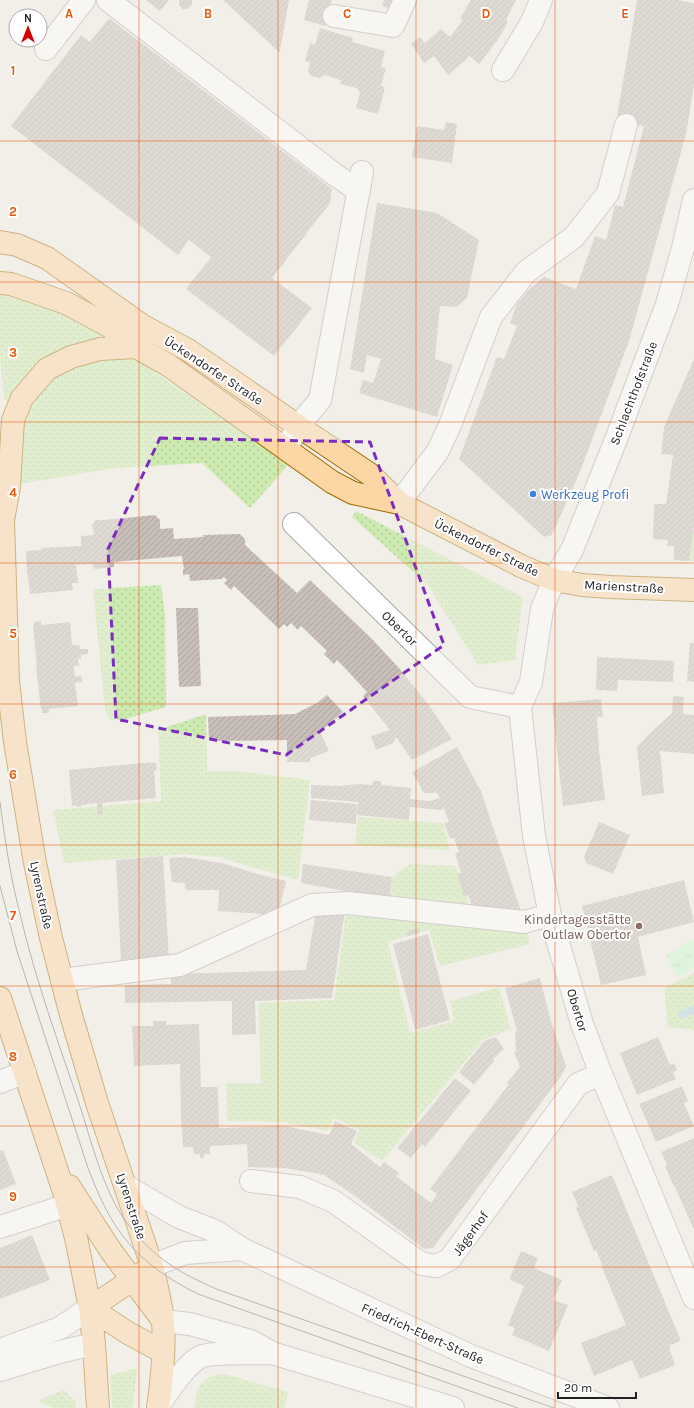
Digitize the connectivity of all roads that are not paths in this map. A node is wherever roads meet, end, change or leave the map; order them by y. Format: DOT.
graph roads {
  1 [pos="84,0"];
  2 [pos="108,0"];
  3 [pos="404,0"];
  4 [pos="542,0"];
  5 [pos="334,16"];
  6 [pos="46,49"];
  7 [pos="503,70"];
  8 [pos="626,125"];
  9 [pos="694,200"];
  10 [pos="0,242"];
  11 [pos="0,283"];
  12 [pos="136,347"];
  13 [pos="298,426"];
  14 [pos="286,449"];
  15 [pos="399,502"];
  16 [pos="1,515"];
  17 [pos="294,524"];
  18 [pos="554,580"];
  19 [pos="694,590"];
  20 [pos="520,707"];
  21 [pos="550,915"];
  22 [pos="62,980"];
  23 [pos="0,998"];
  24 [pos="25,1072"];
  25 [pos="601,1074"];
  26 [pos="0,1082"];
  27 [pos="55,1164"];
  28 [pos="251,1181"];
  29 [pos="126,1186"];
  30 [pos="68,1205"];
  31 [pos="0,1227"];
  32 [pos="242,1249"];
  33 [pos="152,1266"];
  34 [pos="133,1280"];
  35 [pos="694,1298"];
  36 [pos="90,1308"];
  37 [pos="163,1321"];
  38 [pos="128,1333"];
  39 [pos="94,1344"];
  40 [pos="0,1350"];
  41 [pos="163,1352"];
  42 [pos="272,1353"];
  43 [pos="0,1370"];
  44 [pos="158,1407"];
  45 [pos="98,1408"];
  46 [pos="453,1408"];
  47 [pos="608,1408"];
  1 -- 6 [label="street"];
  2 -- 13 [label="street"];
  3 -- 5 [label="street"];
  4 -- 7 [label="street"];
  8 -- 15 [label="street"];
  9 -- 18 [label="street, Schlachthofstraße"];
  10 -- 13 [label="main road, Ückendorfer Straße"];
  11 -- 12 [label="main road, Ückendorfer Straße"];
  12 -- 14 [label="main road, Ückendorfer Straße"];
  12 -- 16 [label="main road"];
  13 -- 14 [label="street"];
  13 -- 15 [label="main road, Ückendorfer Straße"];
  14 -- 15 [label="main road, Ückendorfer Straße"];
  15 -- 18 [label="main road, Ückendorfer Straße"];
  16 -- 22 [label="main road, Lyrenstraße"];
  17 -- 20 [label="street, Obertor"];
  18 -- 19 [label="main road, Marienstraße"];
  18 -- 20 [label="street, Obertor"];
  20 -- 21 [label="street, Obertor"];
  21 -- 22 [label="street"];
  21 -- 25 [label="street, Obertor"];
  22 -- 29 [label="main road, Lyrenstraße"];
  23 -- 24 [label="main road"];
  24 -- 26 [label="street"];
  24 -- 27 [label="main road"];
  25 -- 28 [label="street, Jägerhof"];
  25 -- 35 [label="street, Obertor"];
  27 -- 30 [label="main road"];
  27 -- 34 [label="main road"];
  29 -- 32 [label="street, Friedrich-Ebert-Straße"];
  29 -- 33 [label="main road, Lyrenstraße"];
  30 -- 31 [label="street"];
  30 -- 36 [label="main road"];
  32 -- 33 [label="street, Friedrich-Ebert-Straße"];
  32 -- 47 [label="street, Friedrich-Ebert-Straße"];
  33 -- 34 [label="main road"];
  33 -- 37 [label="main road, Lyrenstraße"];
  34 -- 36 [label="main road"];
  34 -- 37 [label="main road"];
  36 -- 38 [label="main road"];
  36 -- 39 [label="main road"];
  36 -- 40 [label="street"];
  37 -- 38 [label="main road"];
  37 -- 41 [label="main road, Lyrenstraße"];
  37 -- 42 [label="street"];
  38 -- 39 [label="main road"];
  38 -- 41 [label="main road"];
  39 -- 43 [label="street"];
  39 -- 45 [label="main road"];
  41 -- 44 [label="main road, Lyrenstraße"];
  42 -- 44 [label="street"];
  42 -- 46 [label="street"];
}
